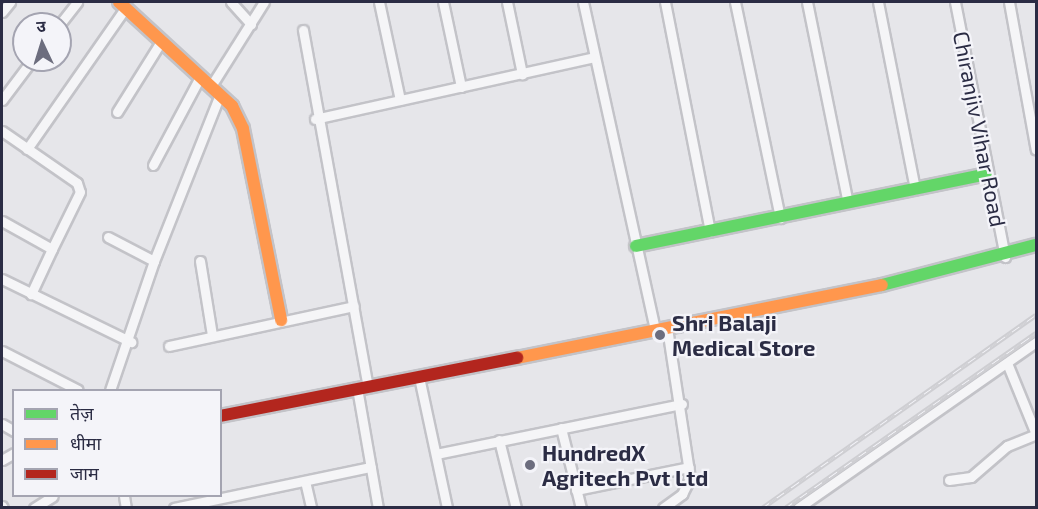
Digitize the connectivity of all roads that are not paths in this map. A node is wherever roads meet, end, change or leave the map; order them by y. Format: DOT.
graph roads {
  1 [pos="10,2"];
  2 [pos="231,2"];
  3 [pos="264,2"];
  4 [pos="379,2"];
  5 [pos="443,2"];
  6 [pos="507,2"];
  7 [pos="583,2"];
  8 [pos="664,2"];
  9 [pos="735,2"];
  10 [pos="807,2"];
  11 [pos="878,2"];
  12 [pos="955,2"];
  13 [pos="1009,2"];
  14 [pos="122,4"];
  15 [pos="2,12"];
  16 [pos="251,24"];
  17 [pos="303,30"];
  18 [pos="162,40"];
  19 [pos="594,57"];
  20 [pos="23,72"];
  21 [pos="522,74"];
  22 [pos="200,77"];
  23 [pos="461,87"];
  24 [pos="215,90"];
  25 [pos="1032,96"];
  26 [pos="2,100"];
  27 [pos="400,100"];
  28 [pos="117,112"];
  29 [pos="315,119"];
  30 [pos="2,131"];
  31 [pos="27,149"];
  32 [pos="1036,150"];
  33 [pos="153,165"];
  34 [pos="986,174"];
  35 [pos="915,189"];
  36 [pos="848,203"];
  37 [pos="780,218"];
  38 [pos="2,220"];
  39 [pos="710,232"];
  40 [pos="108,237"];
  41 [pos="1036,245"];
  42 [pos="636,246"];
  43 [pos="52,249"];
  44 [pos="1005,256"];
  45 [pos="154,261"];
  46 [pos="200,261"];
  47 [pos="2,279"];
  48 [pos="31,294"];
  49 [pos="354,306"];
  50 [pos="281,320"];
  51 [pos="661,329"];
  52 [pos="212,335"];
  53 [pos="131,342"];
  54 [pos="1036,342"];
  55 [pos="169,346"];
  56 [pos="2,351"];
  57 [pos="1007,363"];
  58 [pos="419,377"];
  59 [pos="362,388"];
  60 [pos="76,389"];
  61 [pos="110,389"];
  62 [pos="682,404"];
  63 [pos="222,416"];
  64 [pos="561,428"];
  65 [pos="1036,434"];
  66 [pos="499,440"];
  67 [pos="436,454"];
  68 [pos="371,467"];
  69 [pos="689,467"];
  70 [pos="949,480"];
  71 [pos="305,481"];
  72 [pos="576,490"];
  73 [pos="50,497"];
  74 [pos="34,507"];
  75 [pos="174,507"];
  76 [pos="311,507"];
  77 [pos="378,507"];
  78 [pos="447,507"];
  79 [pos="516,507"];
  80 [pos="580,507"];
  81 [pos="663,507"];
  82 [pos="798,507"];
  1 -- 15 [label="street"];
  2 -- 16 [label="street"];
  3 -- 16 [label="street"];
  4 -- 27 [label="street"];
  5 -- 23 [label="street"];
  6 -- 21 [label="street"];
  7 -- 19 [label="street"];
  8 -- 39 [label="street"];
  9 -- 37 [label="street"];
  10 -- 36 [label="street"];
  11 -- 35 [label="street"];
  12 -- 34 [label="street, Chiranjiv Vihar Road"];
  13 -- 25 [label="street"];
  14 -- 18 [label="street"];
  14 -- 31 [label="street"];
  16 -- 24 [label="street"];
  17 -- 29 [label="street"];
  18 -- 22 [label="street"];
  18 -- 28 [label="street"];
  19 -- 21 [label="street"];
  19 -- 42 [label="street"];
  20 -- 26 [label="street"];
  21 -- 23 [label="street"];
  22 -- 24 [label="street"];
  22 -- 33 [label="street"];
  23 -- 27 [label="street"];
  24 -- 45 [label="street"];
  24 -- 50 [label="street"];
  25 -- 32 [label="street"];
  27 -- 29 [label="street"];
  29 -- 49 [label="street"];
  30 -- 31 [label="street"];
  31 -- 43 [label="street"];
  34 -- 35 [label="street"];
  34 -- 44 [label="street, Chiranjiv Vihar Road"];
  35 -- 36 [label="street"];
  36 -- 37 [label="street"];
  37 -- 39 [label="street"];
  38 -- 43 [label="street"];
  39 -- 42 [label="street"];
  40 -- 45 [label="street"];
  41 -- 44 [label="street"];
  42 -- 51 [label="street"];
  43 -- 48 [label="street"];
  44 -- 51 [label="street"];
  45 -- 53 [label="street"];
  46 -- 52 [label="street"];
  47 -- 48 [label="street"];
  48 -- 53 [label="street"];
  49 -- 50 [label="street"];
  49 -- 59 [label="street"];
  50 -- 52 [label="street"];
  51 -- 58 [label="street"];
  51 -- 62 [label="street"];
  52 -- 55 [label="street"];
  53 -- 61 [label="street"];
  54 -- 57 [label="street"];
  56 -- 60 [label="street"];
  57 -- 65 [label="street"];
  57 -- 82 [label="street"];
  58 -- 59 [label="street"];
  58 -- 67 [label="street"];
  59 -- 63 [label="street"];
  59 -- 68 [label="street"];
  62 -- 64 [label="street"];
  62 -- 69 [label="street"];
  64 -- 66 [label="street"];
  64 -- 72 [label="street"];
  65 -- 70 [label="street"];
  66 -- 67 [label="street"];
  66 -- 79 [label="street"];
  67 -- 78 [label="street"];
  68 -- 71 [label="street"];
  68 -- 77 [label="street"];
  69 -- 72 [label="street"];
  69 -- 81 [label="street"];
  71 -- 75 [label="street"];
  71 -- 76 [label="street"];
  72 -- 80 [label="street"];
  73 -- 74 [label="street"];
}
